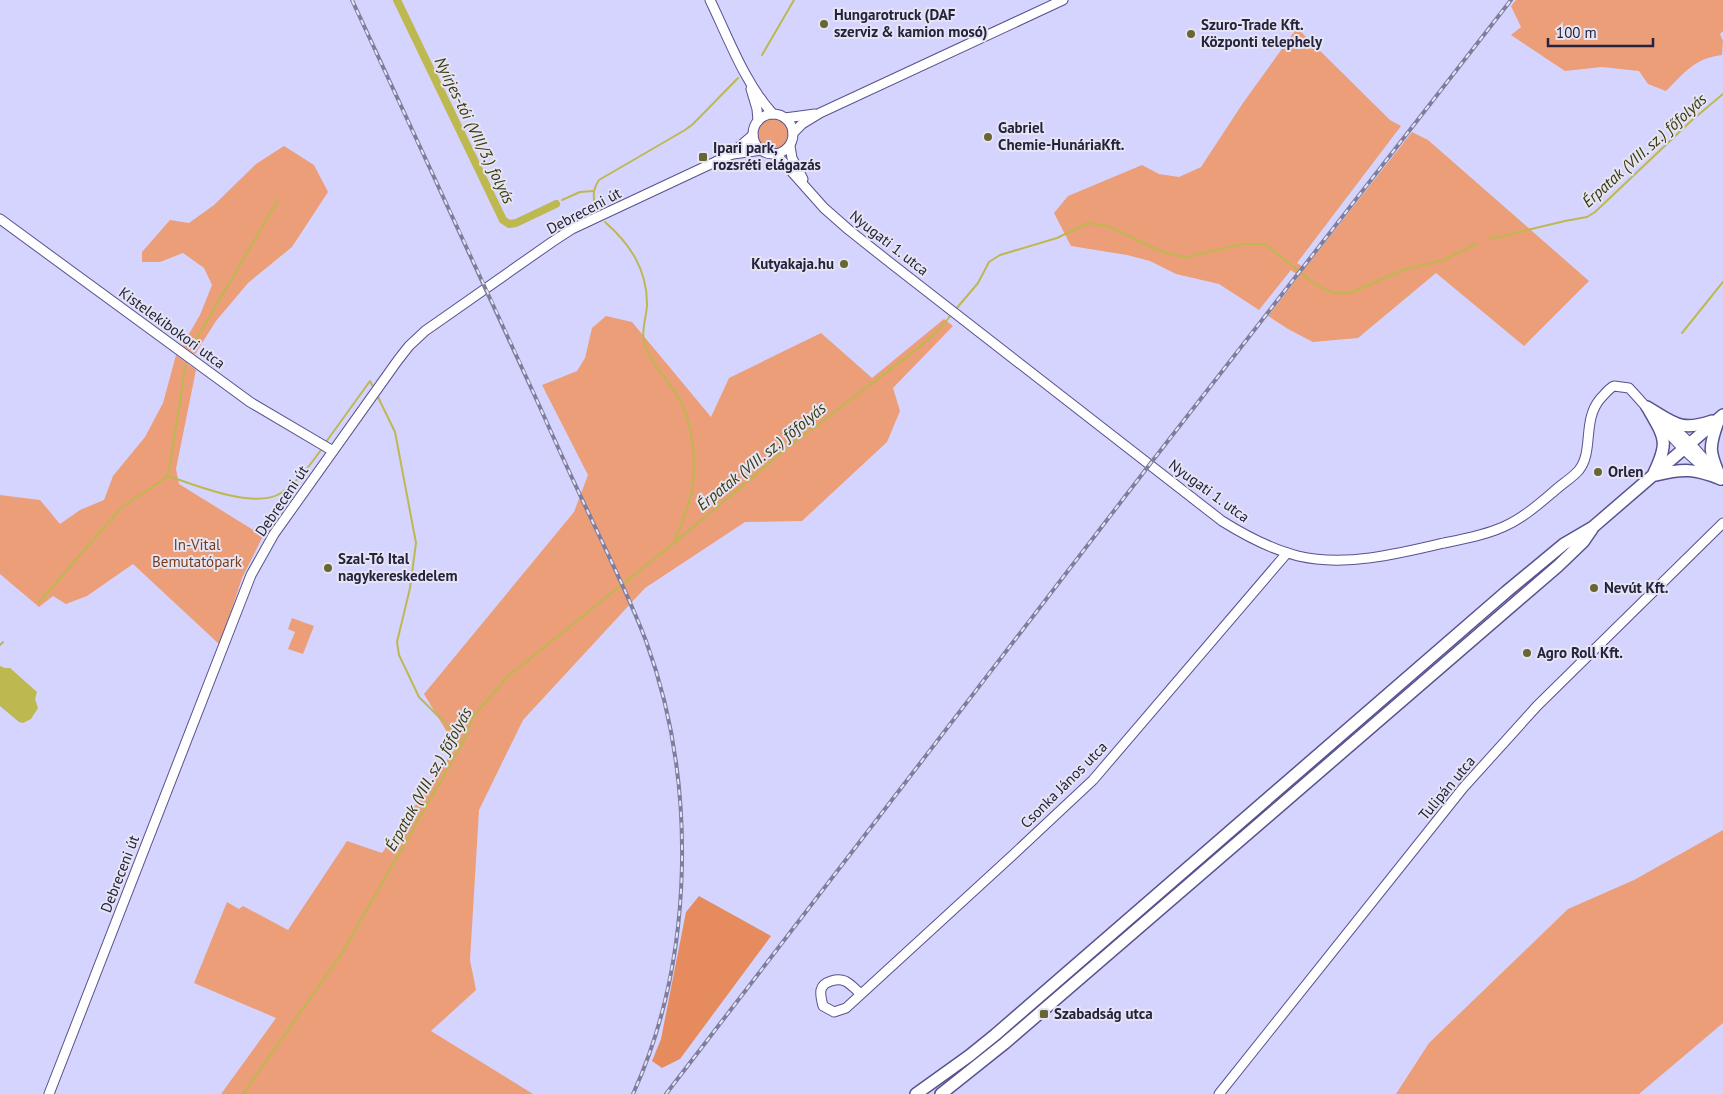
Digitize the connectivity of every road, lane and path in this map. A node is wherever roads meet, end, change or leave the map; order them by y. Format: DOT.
graph roads {
  1 [pos="710,0"];
  2 [pos="1063,0"];
  3 [pos="749,81"];
  4 [pos="820,113"];
  5 [pos="773,114"];
  6 [pos="785,118"];
  7 [pos="758,121"];
  8 [pos="794,133"];
  9 [pos="753,135"];
  10 [pos="790,146"];
  11 [pos="762,150"];
  12 [pos="730,154"];
  13 [pos="776,154"];
  14 [pos="814,196"];
  15 [pos="0,220"];
  16 [pos="1647,407"];
  17 [pos="1721,416"];
  18 [pos="1687,446"];
  19 [pos="333,451"];
  20 [pos="1652,477"];
  21 [pos="1722,480"];
  22 [pos="1723,524"];
  23 [pos="1593,527"];
  24 [pos="1287,552"];
  25 [pos="861,994"];
  26 [pos="49,1094"];
  27 [pos="916,1094"];
  28 [pos="941,1094"];
  29 [pos="1219,1094"];
  1 -- 3 [label="street"];
  2 -- 4 [label="street"];
  3 -- 5 [label="street"];
  3 -- 7 [label="street"];
  4 -- 6 [label="street"];
  4 -- 8 [label="street"];
  5 -- 6 [label="street"];
  5 -- 7 [label="street"];
  6 -- 8 [label="street"];
  7 -- 9 [label="street"];
  8 -- 10 [label="street"];
  9 -- 11 [label="street"];
  9 -- 12 [label="street"];
  10 -- 13 [label="street"];
  10 -- 14 [label="street, Nyugati 1. utca"];
  11 -- 12 [label="street"];
  11 -- 13 [label="street"];
  12 -- 19 [label="street, Debreceni út"];
  13 -- 14 [label="street, Nyugati 1. utca"];
  14 -- 24 [label="street, Nyugati 1. utca"];
  15 -- 19 [label="street, Kistelekibokori utca"];
  16 -- 17 [label="main road"];
  16 -- 18 [label="street"];
  16 -- 20 [label="main road"];
  16 -- 24 [label="street, Nyugati 1. utca"];
  17 -- 18 [label="main road"];
  17 -- 21 [label="main road"];
  18 -- 20 [label="main road"];
  18 -- 21 [label="street"];
  19 -- 26 [label="street, Debreceni út"];
  20 -- 21 [label="main road"];
  20 -- 23 [label="main road"];
  22 -- 29 [label="street, Tulipán utca"];
  23 -- 27 [label="main road"];
  23 -- 28 [label="main road"];
  24 -- 25 [label="street, Csonka János utca"];
  25 -- 25 [label="street, Csonka János utca"];
}
